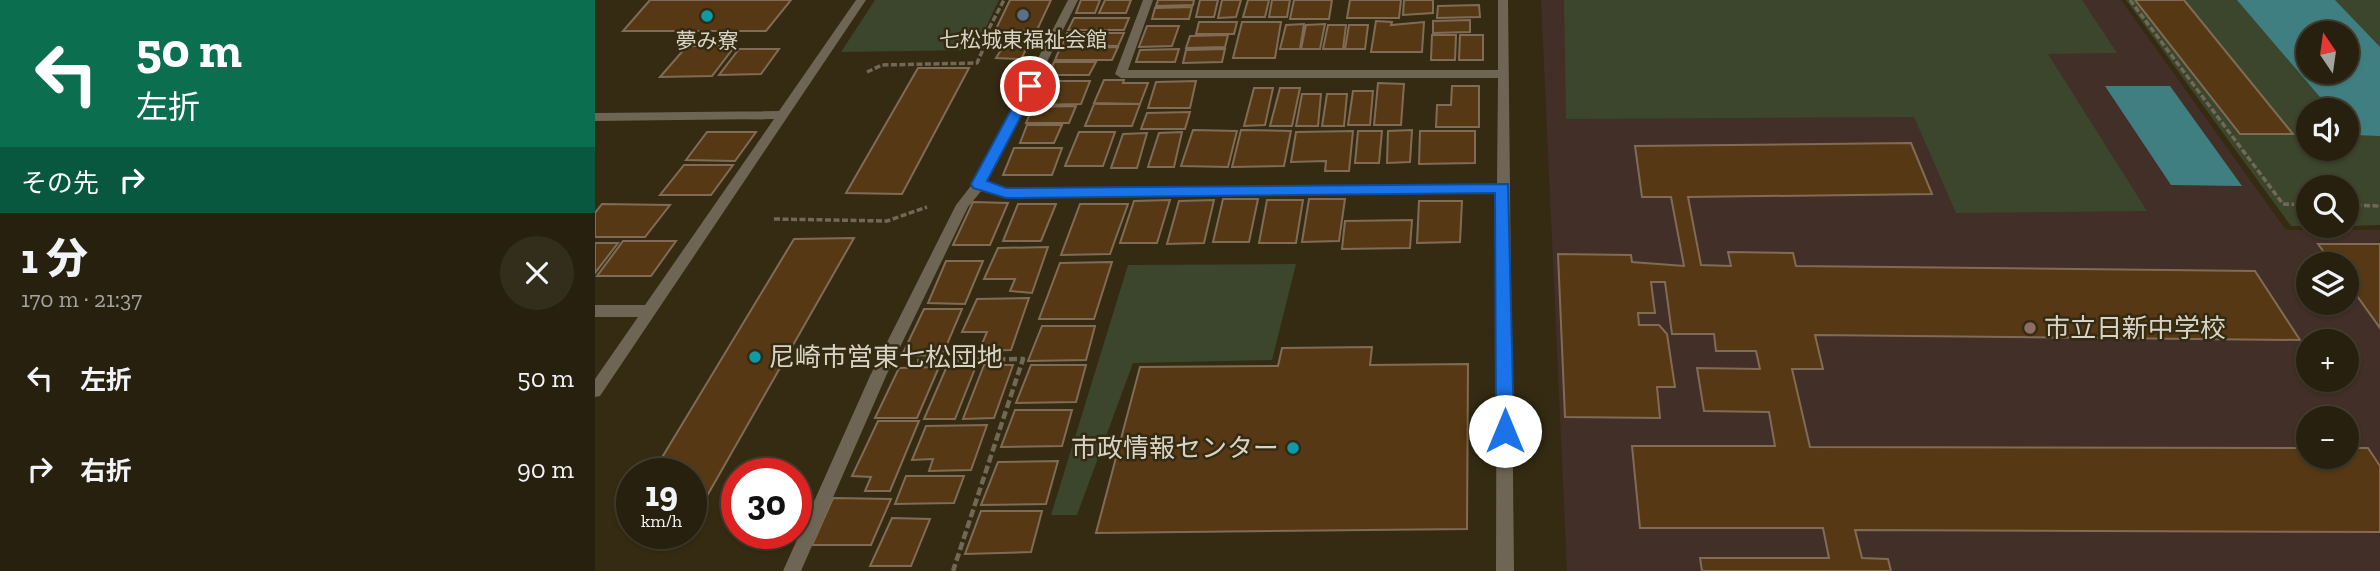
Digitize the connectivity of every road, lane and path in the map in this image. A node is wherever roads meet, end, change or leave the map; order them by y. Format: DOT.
graph roads {
  1 [pos="861,0"];
  2 [pos="1004,0"];
  3 [pos="1073,0"];
  4 [pos="1148,0"];
  5 [pos="1503,0"];
  6 [pos="2130,0"];
  7 [pos="985,36"];
  8 [pos="1056,36"];
  9 [pos="867,72"];
  10 [pos="1503,74"];
  11 [pos="782,116"];
  12 [pos="595,117"];
  13 [pos="979,184"];
  14 [pos="1502,188"];
  15 [pos="963,205"];
  16 [pos="2296,205"];
  17 [pos="2359,205"];
  18 [pos="2380,206"];
  19 [pos="774,219"];
  20 [pos="595,311"];
  21 [pos="650,311"];
  22 [pos="885,362"];
  23 [pos="595,391"];
  24 [pos="792,571"];
  25 [pos="953,571"];
  26 [pos="1505,571"];
  1 -- 11 [label="street"];
  2 -- 7 [label="path"];
  3 -- 8 [label="street"];
  4 -- 10 [label="street"];
  5 -- 10 [label="street"];
  6 -- 16 [label="path"];
  7 -- 8 [label="path"];
  7 -- 9 [label="path"];
  8 -- 13 [label="street"];
  10 -- 14 [label="street"];
  11 -- 12 [label="street"];
  11 -- 21 [label="street"];
  13 -- 14 [label="street"];
  13 -- 15 [label="street"];
  14 -- 26 [label="street"];
  15 -- 19 [label="path"];
  15 -- 22 [label="street"];
  17 -- 18 [label="path"];
  20 -- 21 [label="street"];
  21 -- 23 [label="street"];
  22 -- 24 [label="street"];
  22 -- 25 [label="path"];
}
